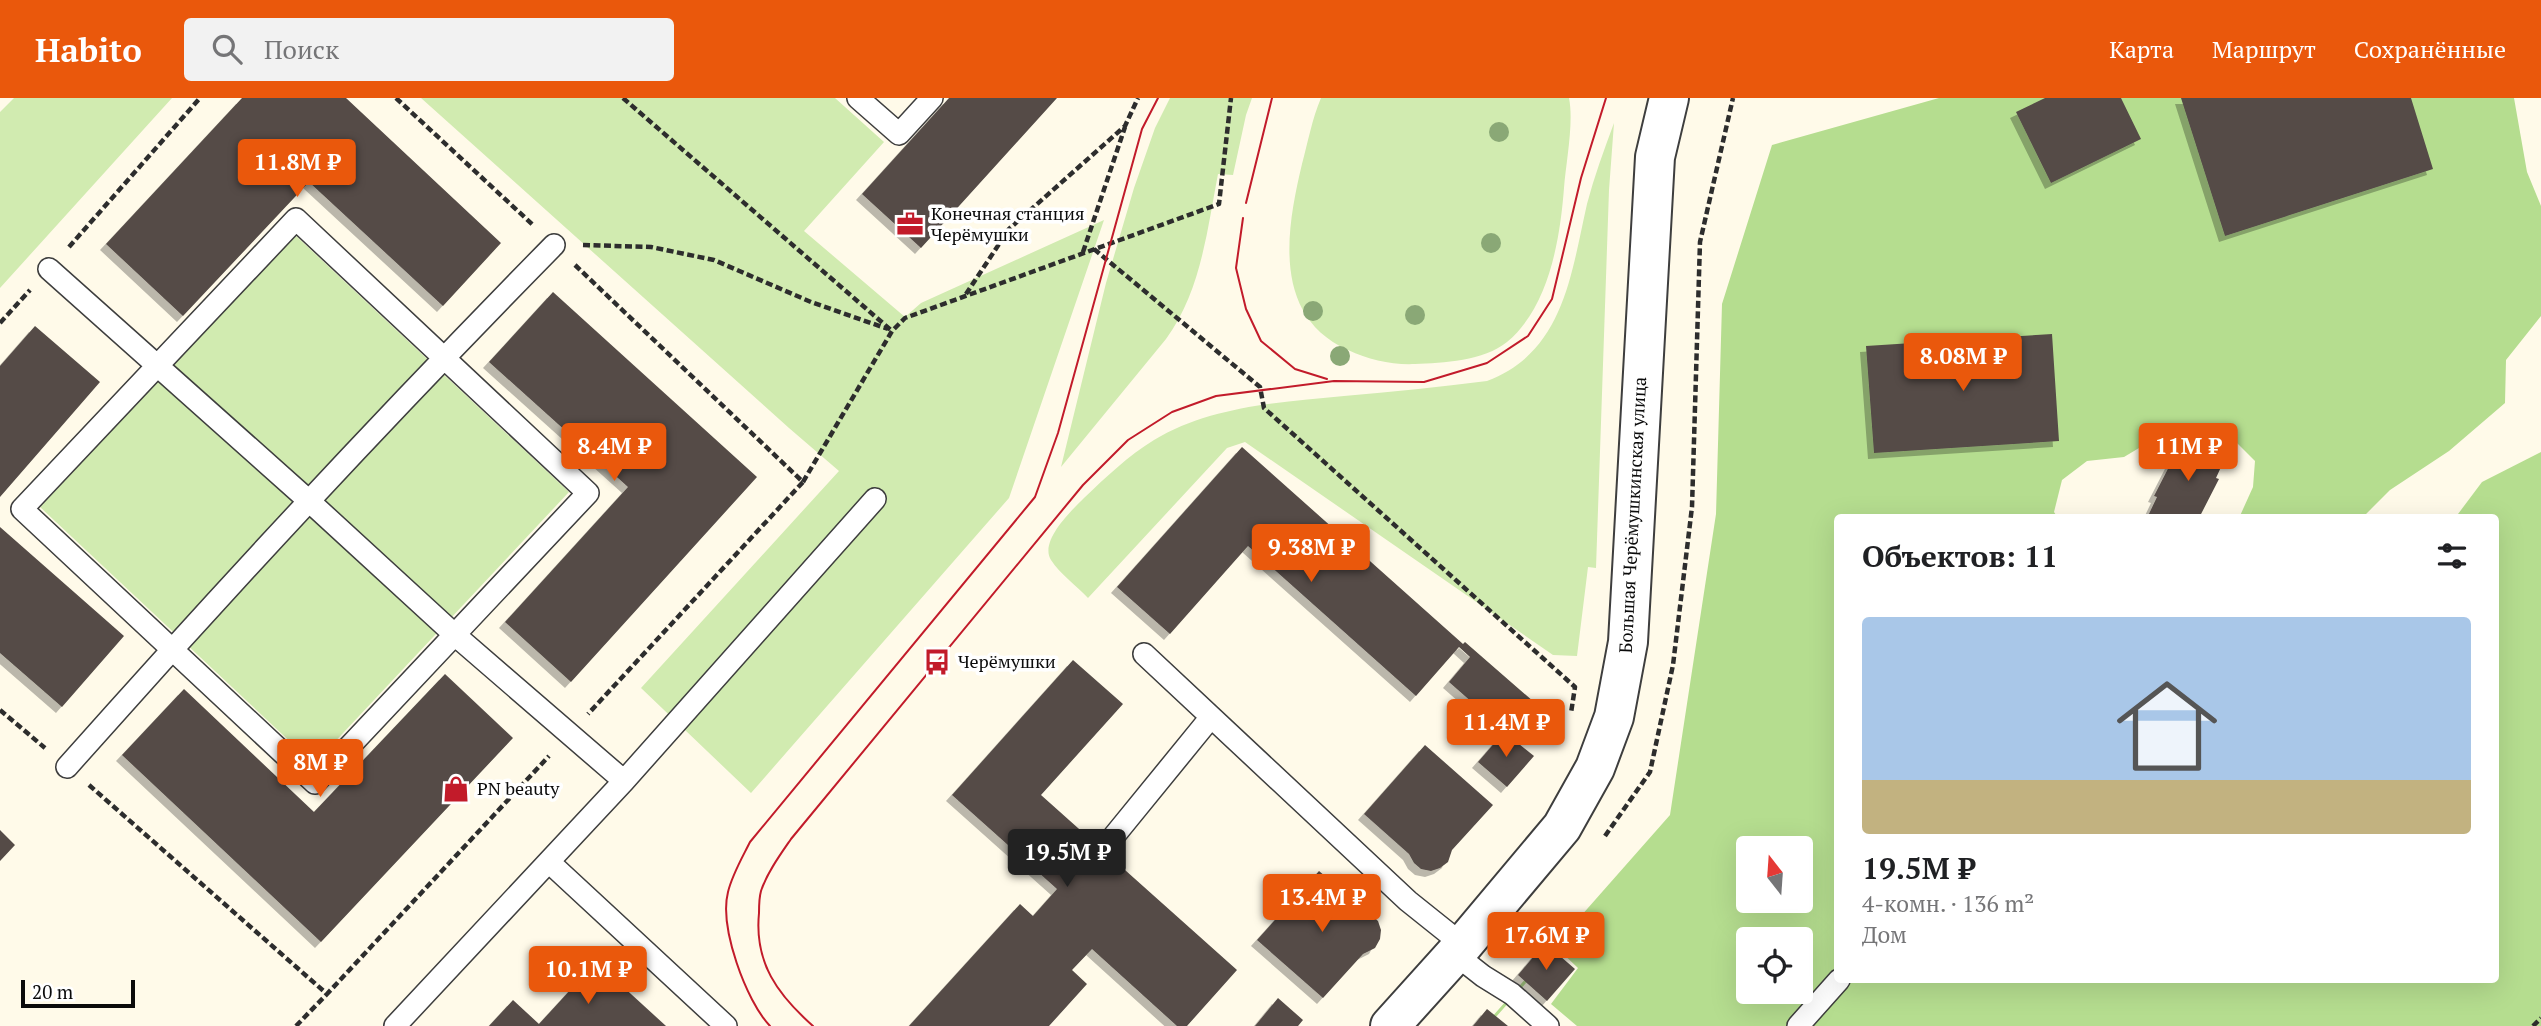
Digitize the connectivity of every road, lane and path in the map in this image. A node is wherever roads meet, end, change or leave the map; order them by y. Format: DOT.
graph roads {
  1 [pos="200,98"];
  2 [pos="623,98"];
  3 [pos="858,98"];
  4 [pos="932,98"];
  5 [pos="1138,98"];
  6 [pos="1231,98"];
  7 [pos="1670,98"];
  8 [pos="1125,126"];
  9 [pos="554,245"];
  10 [pos="1094,248"];
  11 [pos="1083,253"];
  12 [pos="49,269"];
  13 [pos="965,295"];
  14 [pos="0,323"];
  15 [pos="892,331"];
  16 [pos="443,357"];
  17 [pos="158,365"];
  18 [pos="803,482"];
  19 [pos="875,499"];
  20 [pos="309,501"];
  21 [pos="455,635"];
  22 [pos="172,649"];
  23 [pos="1144,654"];
  24 [pos="1575,687"];
  25 [pos="1211,716"];
  26 [pos="67,767"];
  27 [pos="624,781"];
  28 [pos="1114,836"];
  29 [pos="549,862"];
  30 [pos="1459,950"];
  31 [pos="1836,983"];
  32 [pos="327,994"];
  33 [pos="2541,1018"];
  34 [pos="296,1026"];
  35 [pos="395,1026"];
  36 [pos="726,1026"];
  37 [pos="1390,1026"];
  38 [pos="1548,1026"];
  39 [pos="1798,1026"];
  40 [pos="2533,1026"];
  1 -- 12 [label="path"];
  2 -- 15 [label="path"];
  3 -- 4 [label="lane"];
  5 -- 8 [label="path"];
  6 -- 10 [label="path"];
  7 -- 30 [label="street, Большая Черёмушкинская улица"];
  8 -- 11 [label="path"];
  8 -- 13 [label="path"];
  9 -- 15 [label="path"];
  9 -- 16 [label="lane"];
  10 -- 11 [label="path"];
  10 -- 24 [label="path"];
  11 -- 13 [label="path"];
  12 -- 14 [label="path"];
  12 -- 17 [label="lane"];
  13 -- 15 [label="path"];
  15 -- 18 [label="path"];
  16 -- 17 [label="lane"];
  16 -- 20 [label="lane"];
  16 -- 21 [label="lane"];
  17 -- 20 [label="lane"];
  17 -- 22 [label="lane"];
  19 -- 27 [label="lane"];
  20 -- 21 [label="lane"];
  20 -- 22 [label="lane"];
  21 -- 22 [label="lane"];
  21 -- 27 [label="lane"];
  22 -- 26 [label="lane"];
  23 -- 25 [label="lane"];
  25 -- 28 [label="lane"];
  25 -- 30 [label="lane"];
  27 -- 29 [label="lane"];
  29 -- 35 [label="lane"];
  29 -- 36 [label="lane"];
  30 -- 37 [label="street, Большая Черёмушкинская улица"];
  30 -- 38 [label="lane"];
  31 -- 39 [label="lane"];
  32 -- 34 [label="path"];
  33 -- 40 [label="path"];
}
